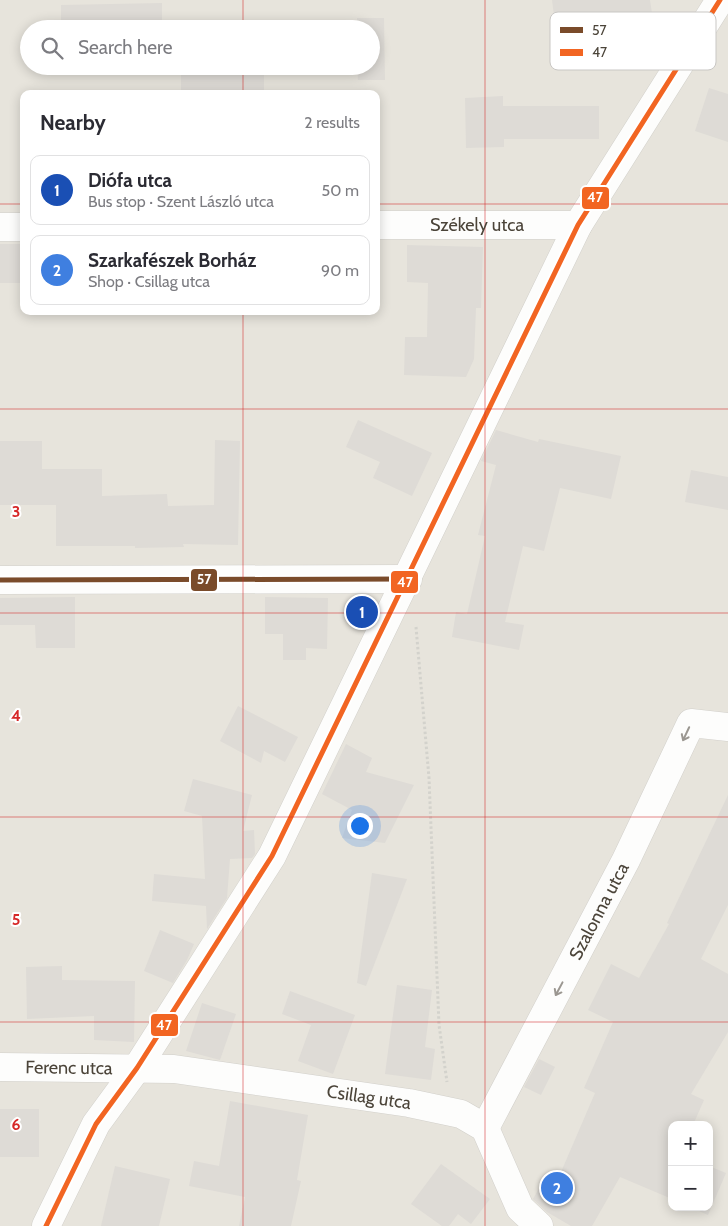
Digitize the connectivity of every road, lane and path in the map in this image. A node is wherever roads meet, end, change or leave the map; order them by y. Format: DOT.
graph roads {
  1 [pos="720,0"];
  2 [pos="712,12"];
  3 [pos="676,70"];
  4 [pos="380,225"];
  5 [pos="578,225"];
  6 [pos="20,226"];
  7 [pos="0,227"];
  8 [pos="408,579"];
  9 [pos="0,580"];
  10 [pos="728,727"];
  11 [pos="0,1068"];
  12 [pos="137,1068"];
  13 [pos="461,1114"];
  14 [pos="485,1128"];
  15 [pos="46,1226"];
  16 [pos="539,1226"];
  1 -- 2 [label="street"];
  3 -- 5 [label="street"];
  4 -- 5 [label="street, Székely utca"];
  5 -- 8 [label="street"];
  6 -- 7 [label="street"];
  8 -- 9 [label="street"];
  8 -- 12 [label="street"];
  8 -- 13 [label="path"];
  10 -- 14 [label="street, Szalonna utca, one-way"];
  11 -- 12 [label="street, Ferenc utca"];
  12 -- 13 [label="street, Csillag utca"];
  12 -- 15 [label="street"];
  13 -- 14 [label="street, Csillag utca"];
  14 -- 16 [label="street"];
}
